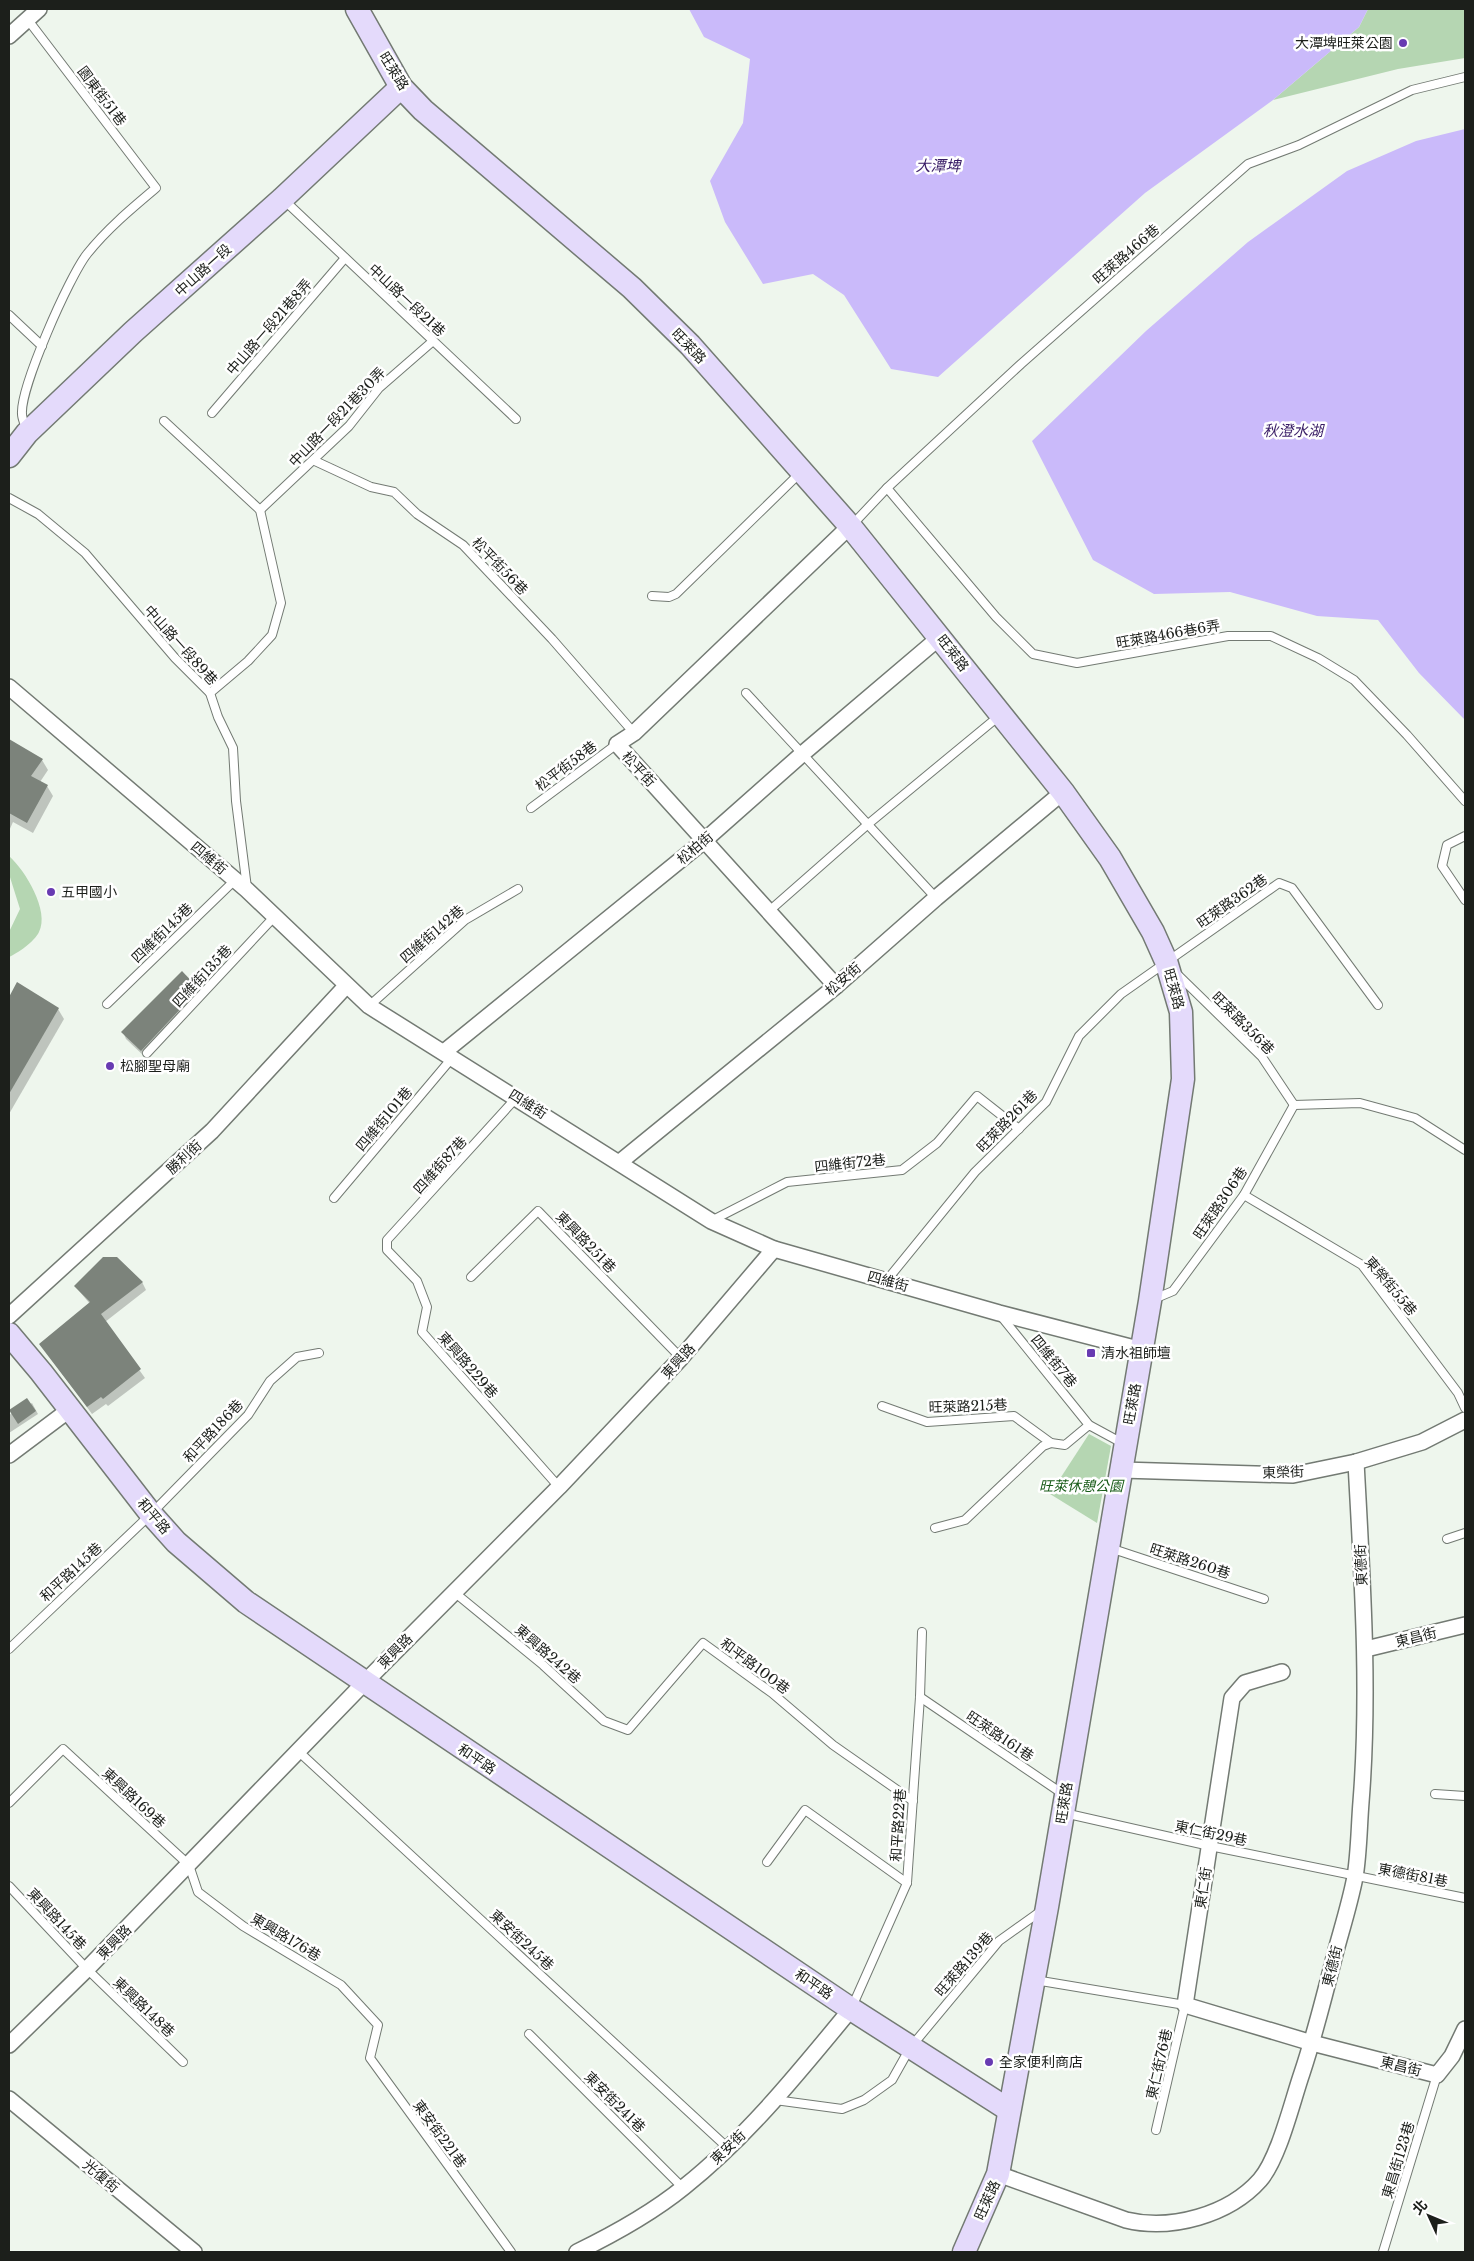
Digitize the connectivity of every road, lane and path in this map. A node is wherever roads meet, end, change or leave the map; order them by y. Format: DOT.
graph roads {
  1 [pos="39,9"];
  2 [pos="357,9"];
  3 [pos="28,20"];
  4 [pos="9,36"];
  5 [pos="1465,77"];
  6 [pos="401,87"];
  7 [pos="282,199"];
  8 [pos="345,258"];
  9 [pos="9,315"];
  10 [pos="433,341"];
  11 [pos="42,346"];
  12 [pos="212,413"];
  13 [pos="516,419"];
  14 [pos="164,421"];
  15 [pos="27,433"];
  16 [pos="9,456"];
  17 [pos="315,461"];
  18 [pos="802,472"];
  19 [pos="887,488"];
  20 [pos="9,498"];
  21 [pos="260,510"];
  22 [pos="850,526"];
  23 [pos="652,596"];
  24 [pos="940,638"];
  25 [pos="9,688"];
  26 [pos="210,693"];
  27 [pos="746,693"];
  28 [pos="1001,714"];
  29 [pos="634,733"];
  30 [pos="617,744"];
  31 [pos="801,755"];
  32 [pos="1064,792"];
  33 [pos="1465,801"];
  34 [pos="531,808"];
  35 [pos="866,825"];
  36 [pos="1465,836"];
  37 [pos="705,840"];
  38 [pos="235,880"];
  39 [pos="518,889"];
  40 [pos="248,890"];
  41 [pos="936,898"];
  42 [pos="1465,900"];
  43 [pos="768,912"];
  44 [pos="276,916"];
  45 [pos="1166,961"];
  46 [pos="346,986"];
  47 [pos="836,986"];
  48 [pos="107,1004"];
  49 [pos="1378,1005"];
  50 [pos="369,1006"];
  51 [pos="147,1054"];
  52 [pos="448,1055"];
  53 [pos="517,1097"];
  54 [pos="1294,1105"];
  55 [pos="1019,1128"];
  56 [pos="1465,1150"];
  57 [pos="620,1162"];
  58 [pos="1244,1195"];
  59 [pos="334,1198"];
  60 [pos="711,1221"];
  61 [pos="774,1249"];
  62 [pos="387,1250"];
  63 [pos="471,1277"];
  64 [pos="887,1280"];
  65 [pos="1150,1301"];
  66 [pos="999,1313"];
  67 [pos="9,1316"];
  68 [pos="9,1334"];
  69 [pos="1142,1350"];
  70 [pos="318,1353"];
  71 [pos="682,1358"];
  72 [pos="882,1406"];
  73 [pos="1465,1408"];
  74 [pos="69,1410"];
  75 [pos="1465,1420"];
  76 [pos="1089,1425"];
  77 [pos="1051,1443"];
  78 [pos="1125,1445"];
  79 [pos="9,1455"];
  80 [pos="1356,1462"];
  81 [pos="1122,1470"];
  82 [pos="559,1487"];
  83 [pos="151,1514"];
  84 [pos="936,1528"];
  85 [pos="1465,1534"];
  86 [pos="1447,1539"];
  87 [pos="1108,1547"];
  88 [pos="454,1592"];
  89 [pos="1264,1599"];
  90 [pos="1465,1625"];
  91 [pos="922,1632"];
  92 [pos="9,1649"];
  93 [pos="1366,1649"];
  94 [pos="1282,1672"];
  95 [pos="364,1683"];
  96 [pos="920,1697"];
  97 [pos="628,1730"];
  98 [pos="298,1751"];
  99 [pos="1435,1794"];
  100 [pos="1465,1796"];
  101 [pos="913,1801"];
  102 [pos="9,1804"];
  103 [pos="1064,1804"];
  104 [pos="1210,1846"];
  105 [pos="767,1862"];
  106 [pos="189,1865"];
  107 [pos="1355,1876"];
  108 [pos="906,1883"];
  109 [pos="9,1886"];
  110 [pos="1465,1898"];
  111 [pos="1047,1907"];
  112 [pos="87,1969"];
  113 [pos="1033,1980"];
  114 [pos="1186,2005"];
  115 [pos="851,2009"];
  116 [pos="378,2025"];
  117 [pos="1465,2029"];
  118 [pos="529,2034"];
  119 [pos="1312,2043"];
  120 [pos="9,2045"];
  121 [pos="910,2048"];
  122 [pos="183,2062"];
  123 [pos="1437,2075"];
  124 [pos="9,2099"];
  125 [pos="775,2100"];
  126 [pos="1009,2110"];
  127 [pos="1156,2130"];
  128 [pos="729,2149"];
  129 [pos="998,2174"];
  130 [pos="683,2188"];
  131 [pos="194,2252"];
  132 [pos="511,2252"];
  133 [pos="577,2252"];
  134 [pos="964,2252"];
  135 [pos="1383,2252"];
  1 -- 3 [label="street"];
  2 -- 6 [label="street, 旺萊路"];
  3 -- 4 [label="street"];
  3 -- 11 [label="lane, 園東街51巷"];
  5 -- 19 [label="lane, 旺萊路466巷"];
  6 -- 7 [label="street, 中山路一段"];
  6 -- 18 [label="street, 旺萊路"];
  7 -- 8 [label="lane, 中山路一段21巷"];
  7 -- 15 [label="street, 中山路一段"];
  8 -- 10 [label="lane, 中山路一段21巷"];
  8 -- 12 [label="lane, 中山路一段21巷8弄"];
  9 -- 11 [label="lane"];
  10 -- 13 [label="lane, 中山路一段21巷"];
  10 -- 17 [label="lane, 中山路一段21巷30弄"];
  11 -- 15 [label="lane"];
  14 -- 21 [label="lane"];
  15 -- 16 [label="street, 中山路一段"];
  17 -- 21 [label="lane, 中山路一段21巷30弄"];
  17 -- 29 [label="lane, 松平街56巷"];
  18 -- 22 [label="street, 旺萊路"];
  18 -- 23 [label="lane"];
  19 -- 22 [label="lane, 旺萊路466巷"];
  19 -- 33 [label="lane, 旺萊路466巷6弄"];
  20 -- 26 [label="lane, 中山路一段89巷"];
  21 -- 26 [label="lane"];
  22 -- 24 [label="street, 旺萊路"];
  22 -- 29 [label="street, 松平街"];
  24 -- 28 [label="street, 旺萊路"];
  24 -- 31 [label="street, 松柏街"];
  25 -- 38 [label="street, 四維街"];
  26 -- 40 [label="lane, 中山路一段89巷"];
  27 -- 31 [label="lane"];
  28 -- 32 [label="street, 旺萊路"];
  28 -- 35 [label="lane"];
  29 -- 30 [label="street, 松平街"];
  30 -- 34 [label="lane, 松平街58巷"];
  30 -- 37 [label="street, 松平街"];
  31 -- 35 [label="lane"];
  31 -- 37 [label="street, 松柏街"];
  32 -- 41 [label="street, 松安街"];
  32 -- 45 [label="street, 旺萊路"];
  35 -- 41 [label="lane"];
  35 -- 43 [label="lane"];
  36 -- 42 [label="lane"];
  37 -- 43 [label="street, 松平街"];
  37 -- 52 [label="street, 松柏街"];
  38 -- 40 [label="street, 四維街"];
  38 -- 48 [label="lane, 四維街145巷"];
  39 -- 50 [label="lane, 四維街142巷"];
  40 -- 44 [label="street, 四維街"];
  41 -- 47 [label="street, 松安街"];
  43 -- 47 [label="street, 松平街"];
  44 -- 46 [label="street, 四維街"];
  44 -- 51 [label="lane, 四維街135巷"];
  45 -- 49 [label="lane, 旺萊路362巷"];
  45 -- 54 [label="lane, 旺萊路356巷"];
  45 -- 55 [label="lane, 旺萊路261巷"];
  45 -- 65 [label="street, 旺萊路"];
  46 -- 50 [label="street, 四維街"];
  46 -- 67 [label="street, 勝利街"];
  47 -- 57 [label="street, 松安街"];
  50 -- 52 [label="street, 四維街"];
  52 -- 53 [label="street, 四維街"];
  52 -- 59 [label="lane, 四維街101巷"];
  53 -- 57 [label="street, 四維街"];
  53 -- 62 [label="lane, 四維街87巷"];
  54 -- 56 [label="lane"];
  54 -- 58 [label="lane, 旺萊路306巷"];
  55 -- 60 [label="lane, 四維街72巷"];
  55 -- 64 [label="lane, 旺萊路261巷"];
  57 -- 60 [label="street, 四維街"];
  58 -- 65 [label="lane, 旺萊路306巷"];
  58 -- 73 [label="lane, 東榮街55巷"];
  60 -- 61 [label="street, 四維街"];
  61 -- 64 [label="street, 四維街"];
  61 -- 71 [label="street, 東興路"];
  62 -- 82 [label="lane, 東興路229巷"];
  63 -- 71 [label="lane, 東興路251巷"];
  64 -- 66 [label="street, 四維街"];
  65 -- 69 [label="street, 旺萊路"];
  66 -- 69 [label="street, 四維街"];
  66 -- 76 [label="lane, 四維街7巷"];
  68 -- 74 [label="street, 和平路"];
  69 -- 78 [label="street, 旺萊路"];
  70 -- 83 [label="lane, 和平路186巷"];
  71 -- 82 [label="street, 東興路"];
  72 -- 77 [label="lane, 旺萊路215巷"];
  74 -- 79 [label="street"];
  74 -- 83 [label="street, 和平路"];
  75 -- 80 [label="street, 東榮街"];
  76 -- 77 [label="lane"];
  76 -- 78 [label="lane"];
  77 -- 84 [label="lane"];
  78 -- 81 [label="street, 旺萊路"];
  80 -- 81 [label="street, 東榮街"];
  80 -- 93 [label="street, 東德街"];
  81 -- 87 [label="street, 旺萊路"];
  82 -- 88 [label="street, 東興路"];
  83 -- 92 [label="lane, 和平路145巷"];
  83 -- 95 [label="street, 和平路"];
  85 -- 86 [label="lane"];
  87 -- 89 [label="lane, 旺萊路260巷"];
  87 -- 103 [label="street, 旺萊路"];
  88 -- 95 [label="street, 東興路"];
  88 -- 97 [label="lane, 東興路242巷"];
  90 -- 93 [label="street, 東昌街"];
  91 -- 96 [label="lane, 和平路22巷"];
  93 -- 107 [label="street, 東德街"];
  94 -- 104 [label="street, 東仁街"];
  95 -- 98 [label="street, 東興路"];
  95 -- 115 [label="street, 和平路"];
  96 -- 101 [label="lane, 和平路22巷"];
  96 -- 103 [label="lane, 旺萊路161巷"];
  97 -- 101 [label="lane, 和平路100巷"];
  98 -- 106 [label="street, 東興路"];
  98 -- 128 [label="lane, 東安街245巷"];
  99 -- 100 [label="lane"];
  101 -- 108 [label="lane, 和平路22巷"];
  102 -- 106 [label="lane, 東興路169巷"];
  103 -- 104 [label="lane, 東仁街29巷"];
  103 -- 111 [label="street, 旺萊路"];
  104 -- 107 [label="lane, 東仁街29巷"];
  104 -- 114 [label="street, 東仁街"];
  105 -- 108 [label="lane"];
  106 -- 112 [label="street, 東興路"];
  106 -- 116 [label="lane, 東興路176巷"];
  107 -- 110 [label="lane, 東德街81巷"];
  107 -- 119 [label="street, 東德街"];
  108 -- 115 [label="lane, 和平路22巷"];
  109 -- 112 [label="lane, 東興路145巷"];
  111 -- 113 [label="street, 旺萊路"];
  111 -- 121 [label="lane, 旺萊路139巷"];
  112 -- 120 [label="street, 東興路"];
  112 -- 122 [label="lane, 東興路148巷"];
  113 -- 114 [label="lane"];
  113 -- 126 [label="street, 旺萊路"];
  114 -- 119 [label="street"];
  114 -- 127 [label="lane, 東仁街76巷"];
  115 -- 121 [label="street, 和平路"];
  115 -- 125 [label="street, 東安街"];
  116 -- 132 [label="lane, 東安街221巷"];
  117 -- 123 [label="street, 東昌街"];
  118 -- 130 [label="lane, 東安街241巷"];
  119 -- 123 [label="street, 東昌街"];
  119 -- 129 [label="street, 東德街"];
  121 -- 125 [label="lane, 旺萊路139巷"];
  121 -- 126 [label="street, 和平路"];
  123 -- 135 [label="lane, 東昌街123巷"];
  124 -- 131 [label="street, 光復街"];
  125 -- 128 [label="street, 東安街"];
  126 -- 129 [label="street, 旺萊路"];
  128 -- 130 [label="street, 東安街"];
  129 -- 134 [label="street, 旺萊路"];
  130 -- 133 [label="street, 東安街"];
}
